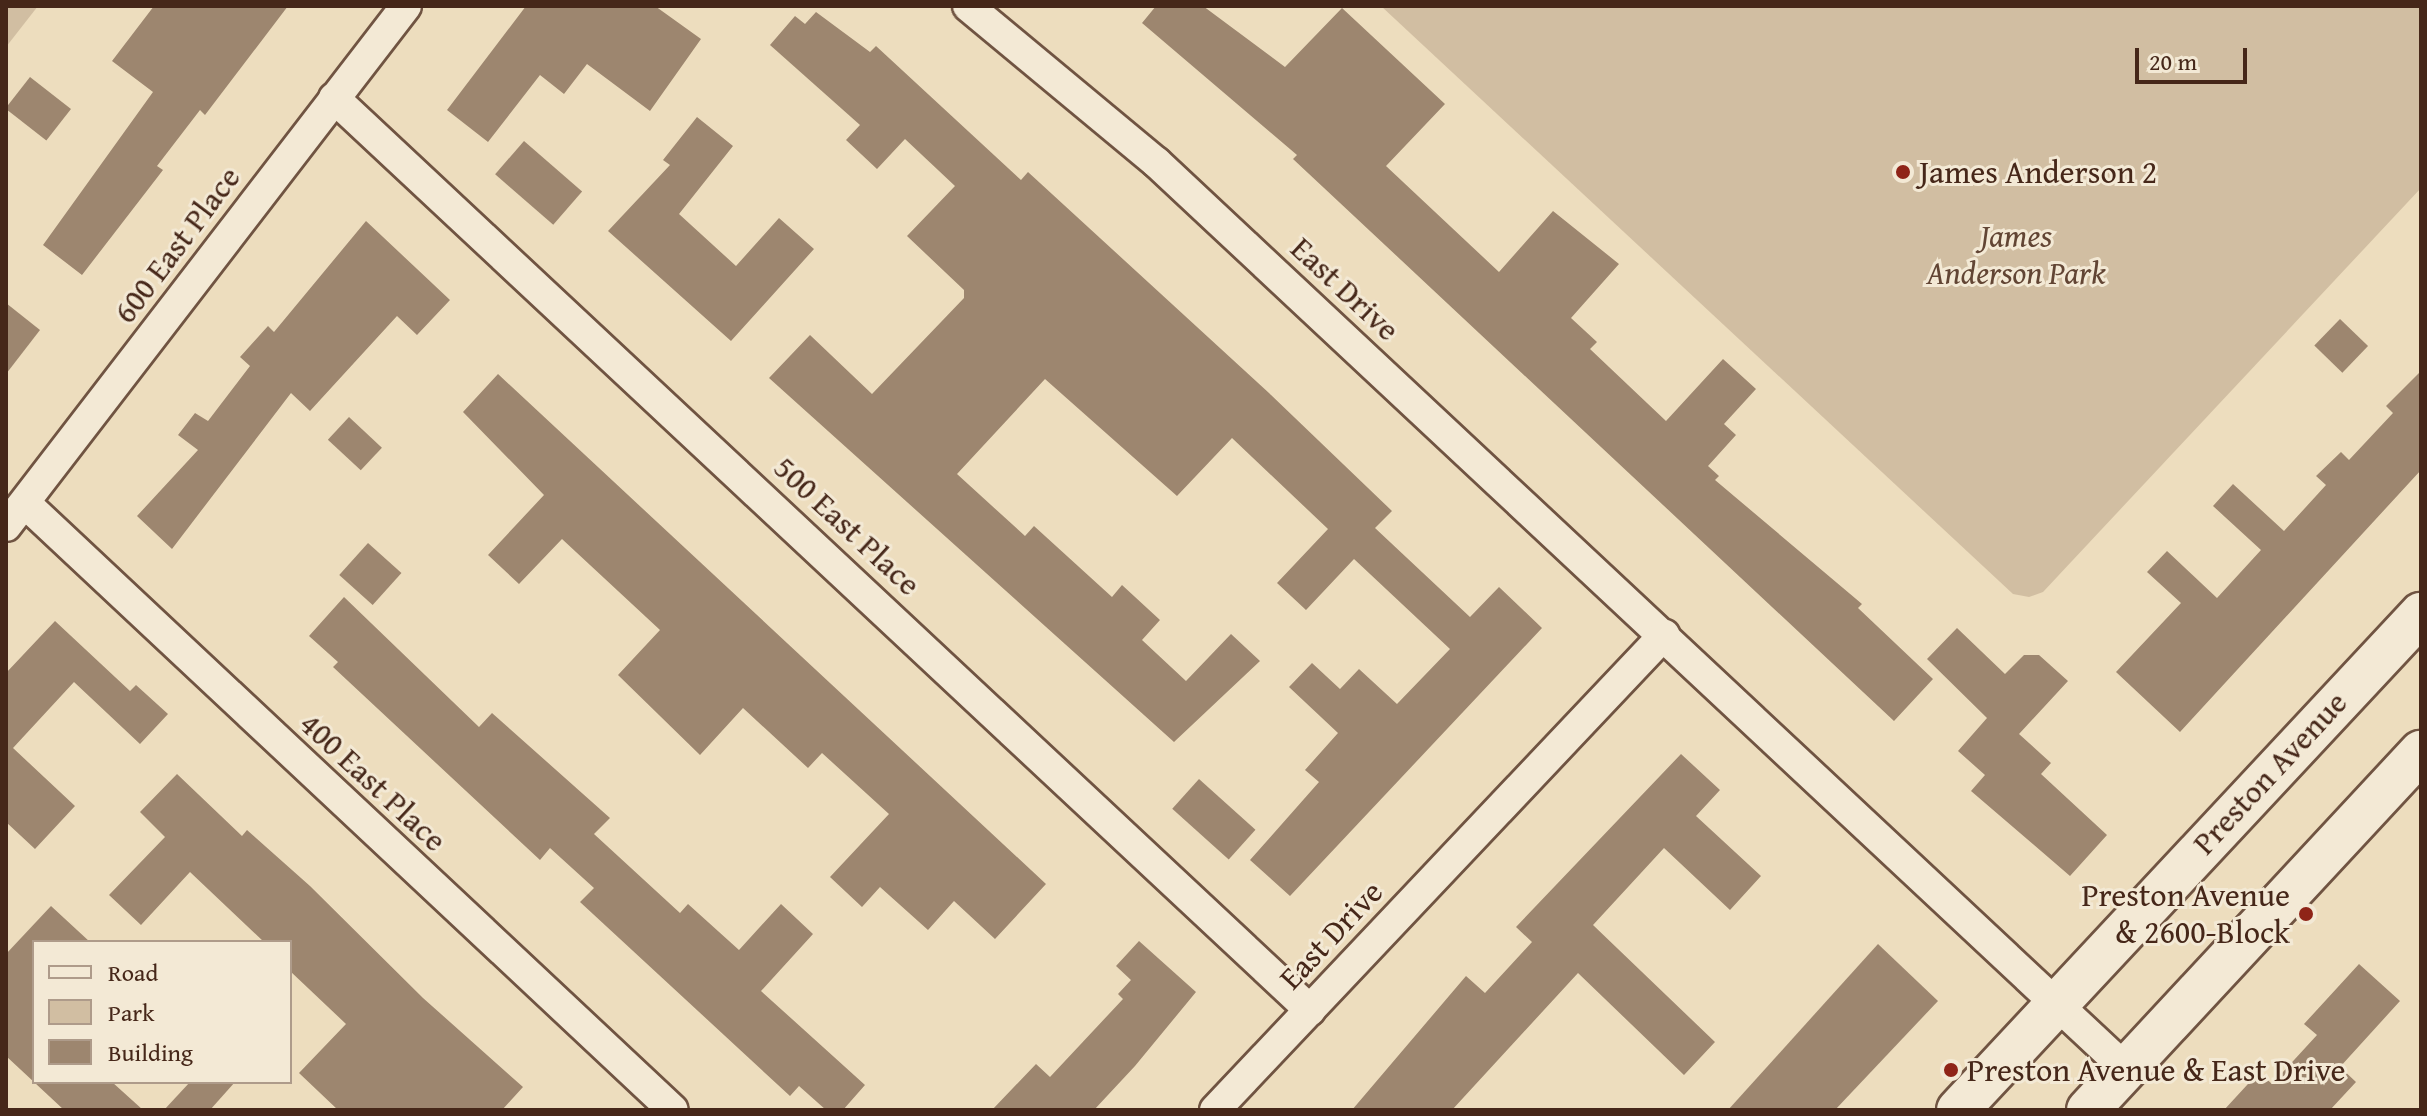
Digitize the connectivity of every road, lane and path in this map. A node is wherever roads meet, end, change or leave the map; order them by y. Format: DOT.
graph roads {
  1 [pos="406,6"];
  2 [pos="968,6"];
  3 [pos="334,98"];
  4 [pos="16,515"];
  5 [pos="2421,614"];
  6 [pos="1664,635"];
  7 [pos="2421,752"];
  8 [pos="2056,1001"];
  9 [pos="1310,1010"];
  10 [pos="2126,1069"];
  11 [pos="673,1110"];
  12 [pos="1215,1110"];
  13 [pos="1958,1110"];
  14 [pos="2088,1110"];
  1 -- 3 [label="street, 600 East Place"];
  2 -- 6 [label="street, East Drive"];
  3 -- 4 [label="street, 600 East Place"];
  3 -- 9 [label="street, 500 East Place"];
  4 -- 11 [label="street, 400 East Place"];
  5 -- 8 [label="main road, Preston Avenue"];
  6 -- 8 [label="street, East Drive"];
  6 -- 9 [label="street, East Drive"];
  7 -- 10 [label="main road"];
  8 -- 10 [label="street, East Drive"];
  8 -- 13 [label="main road, Preston Avenue"];
  9 -- 12 [label="street, East Drive"];
  10 -- 14 [label="main road"];
}
